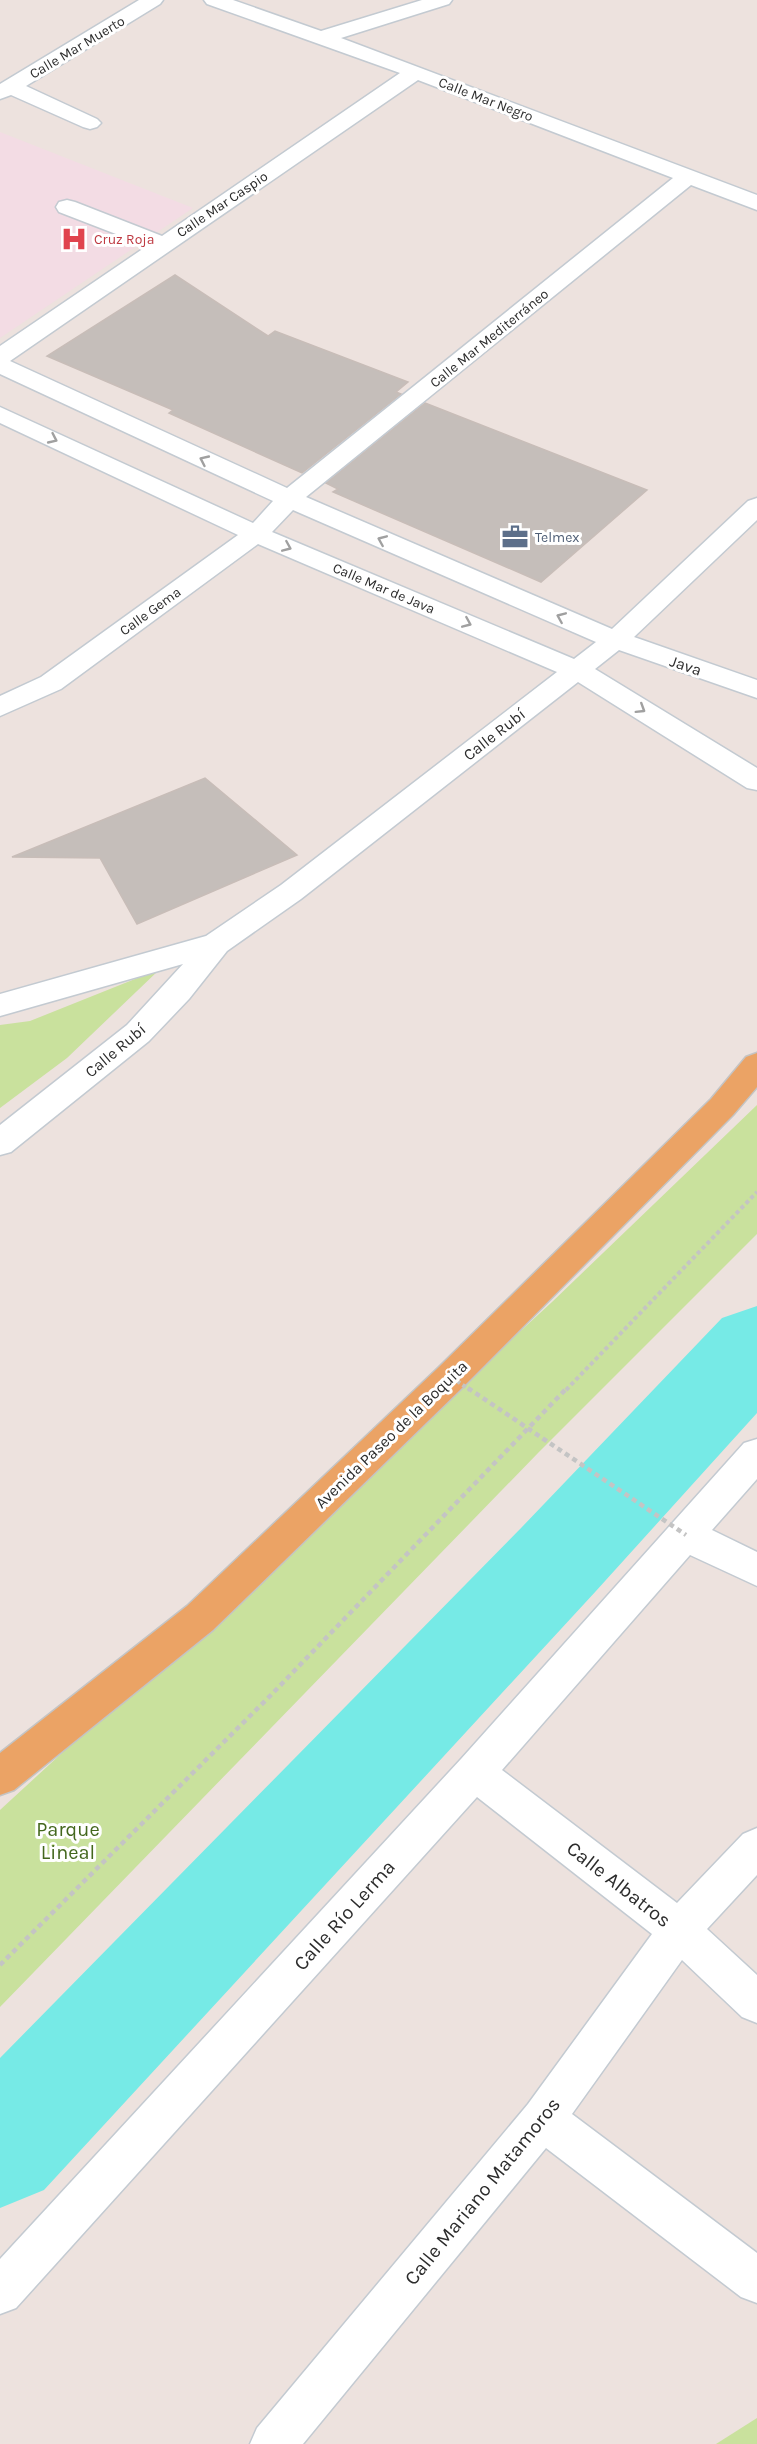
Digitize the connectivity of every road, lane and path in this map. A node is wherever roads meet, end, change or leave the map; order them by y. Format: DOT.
graph roads {
  1 [pos="153,0"];
  2 [pos="214,0"];
  3 [pos="442,0"];
  4 [pos="321,38"];
  5 [pos="416,72"];
  6 [pos="5,90"];
  7 [pos="90,123"];
  8 [pos="688,177"];
  9 [pos="757,203"];
  10 [pos="67,207"];
  11 [pos="163,244"];
  12 [pos="0,357"];
  13 [pos="0,365"];
  14 [pos="0,414"];
  15 [pos="289,499"];
  16 [pos="757,506"];
  17 [pos="256,534"];
  18 [pos="615,640"];
  19 [pos="577,670"];
  20 [pos="757,689"];
  21 [pos="0,706"];
  22 [pos="757,781"];
  23 [pos="216,944"];
  24 [pos="0,1005"];
  25 [pos="757,1065"];
  26 [pos="0,1143"];
  27 [pos="757,1192"];
  28 [pos="451,1377"];
  29 [pos="757,1454"];
  30 [pos="686,1535"];
  31 [pos="757,1570"];
  32 [pos="475,1772"];
  33 [pos="0,1777"];
  34 [pos="757,1847"];
  35 [pos="679,1930"];
  36 [pos="0,1965"];
  37 [pos="757,2003"];
  38 [pos="543,2119"];
  39 [pos="757,2281"];
  40 [pos="0,2292"];
  41 [pos="273,2444"];
  1 -- 6 [label="street, Calle Mar Muerto"];
  2 -- 4 [label="street, Calle Mar Negro"];
  3 -- 4 [label="street"];
  4 -- 5 [label="street, Calle Mar Negro"];
  5 -- 8 [label="street, Calle Mar Negro"];
  5 -- 11 [label="street, Calle Mar Caspio"];
  6 -- 7 [label="street"];
  8 -- 9 [label="street, Calle Mar Negro"];
  8 -- 15 [label="street, Calle Mar Mediterráneo"];
  10 -- 11 [label="street"];
  11 -- 12 [label="street, Calle Mar Caspio"];
  15 -- 13 [label="street, one-way"];
  14 -- 17 [label="street, Calle Mar de Java, one-way"];
  15 -- 17 [label="street, Calle Gema"];
  18 -- 15 [label="street, one-way"];
  16 -- 18 [label="street, Calle Rubí"];
  17 -- 19 [label="street, Calle Mar de Java, one-way"];
  17 -- 21 [label="street, Calle Gema"];
  18 -- 19 [label="street, Calle Rubí"];
  18 -- 20 [label="street, Java"];
  19 -- 22 [label="street, Calle Mar de Java, one-way"];
  19 -- 23 [label="street, Calle Rubí"];
  23 -- 24 [label="street, Calle Rubí"];
  23 -- 26 [label="street, Calle Rubí"];
  25 -- 28 [label="main road, Avenida Paseo de la Boquita"];
  27 -- 36 [label="path"];
  28 -- 30 [label="path, bridge"];
  28 -- 33 [label="main road, Avenida Paseo de la Boquita"];
  29 -- 30 [label="street, Calle Río Lerma"];
  30 -- 31 [label="street"];
  30 -- 32 [label="street, Calle Río Lerma"];
  32 -- 35 [label="street, Calle Albatros"];
  32 -- 40 [label="street, Calle Río Lerma"];
  34 -- 35 [label="street"];
  35 -- 37 [label="street, Calle Albatros"];
  35 -- 38 [label="street, Calle Mariano Matamoros"];
  38 -- 39 [label="street"];
  38 -- 41 [label="street, Calle Mariano Matamoros"];
}
